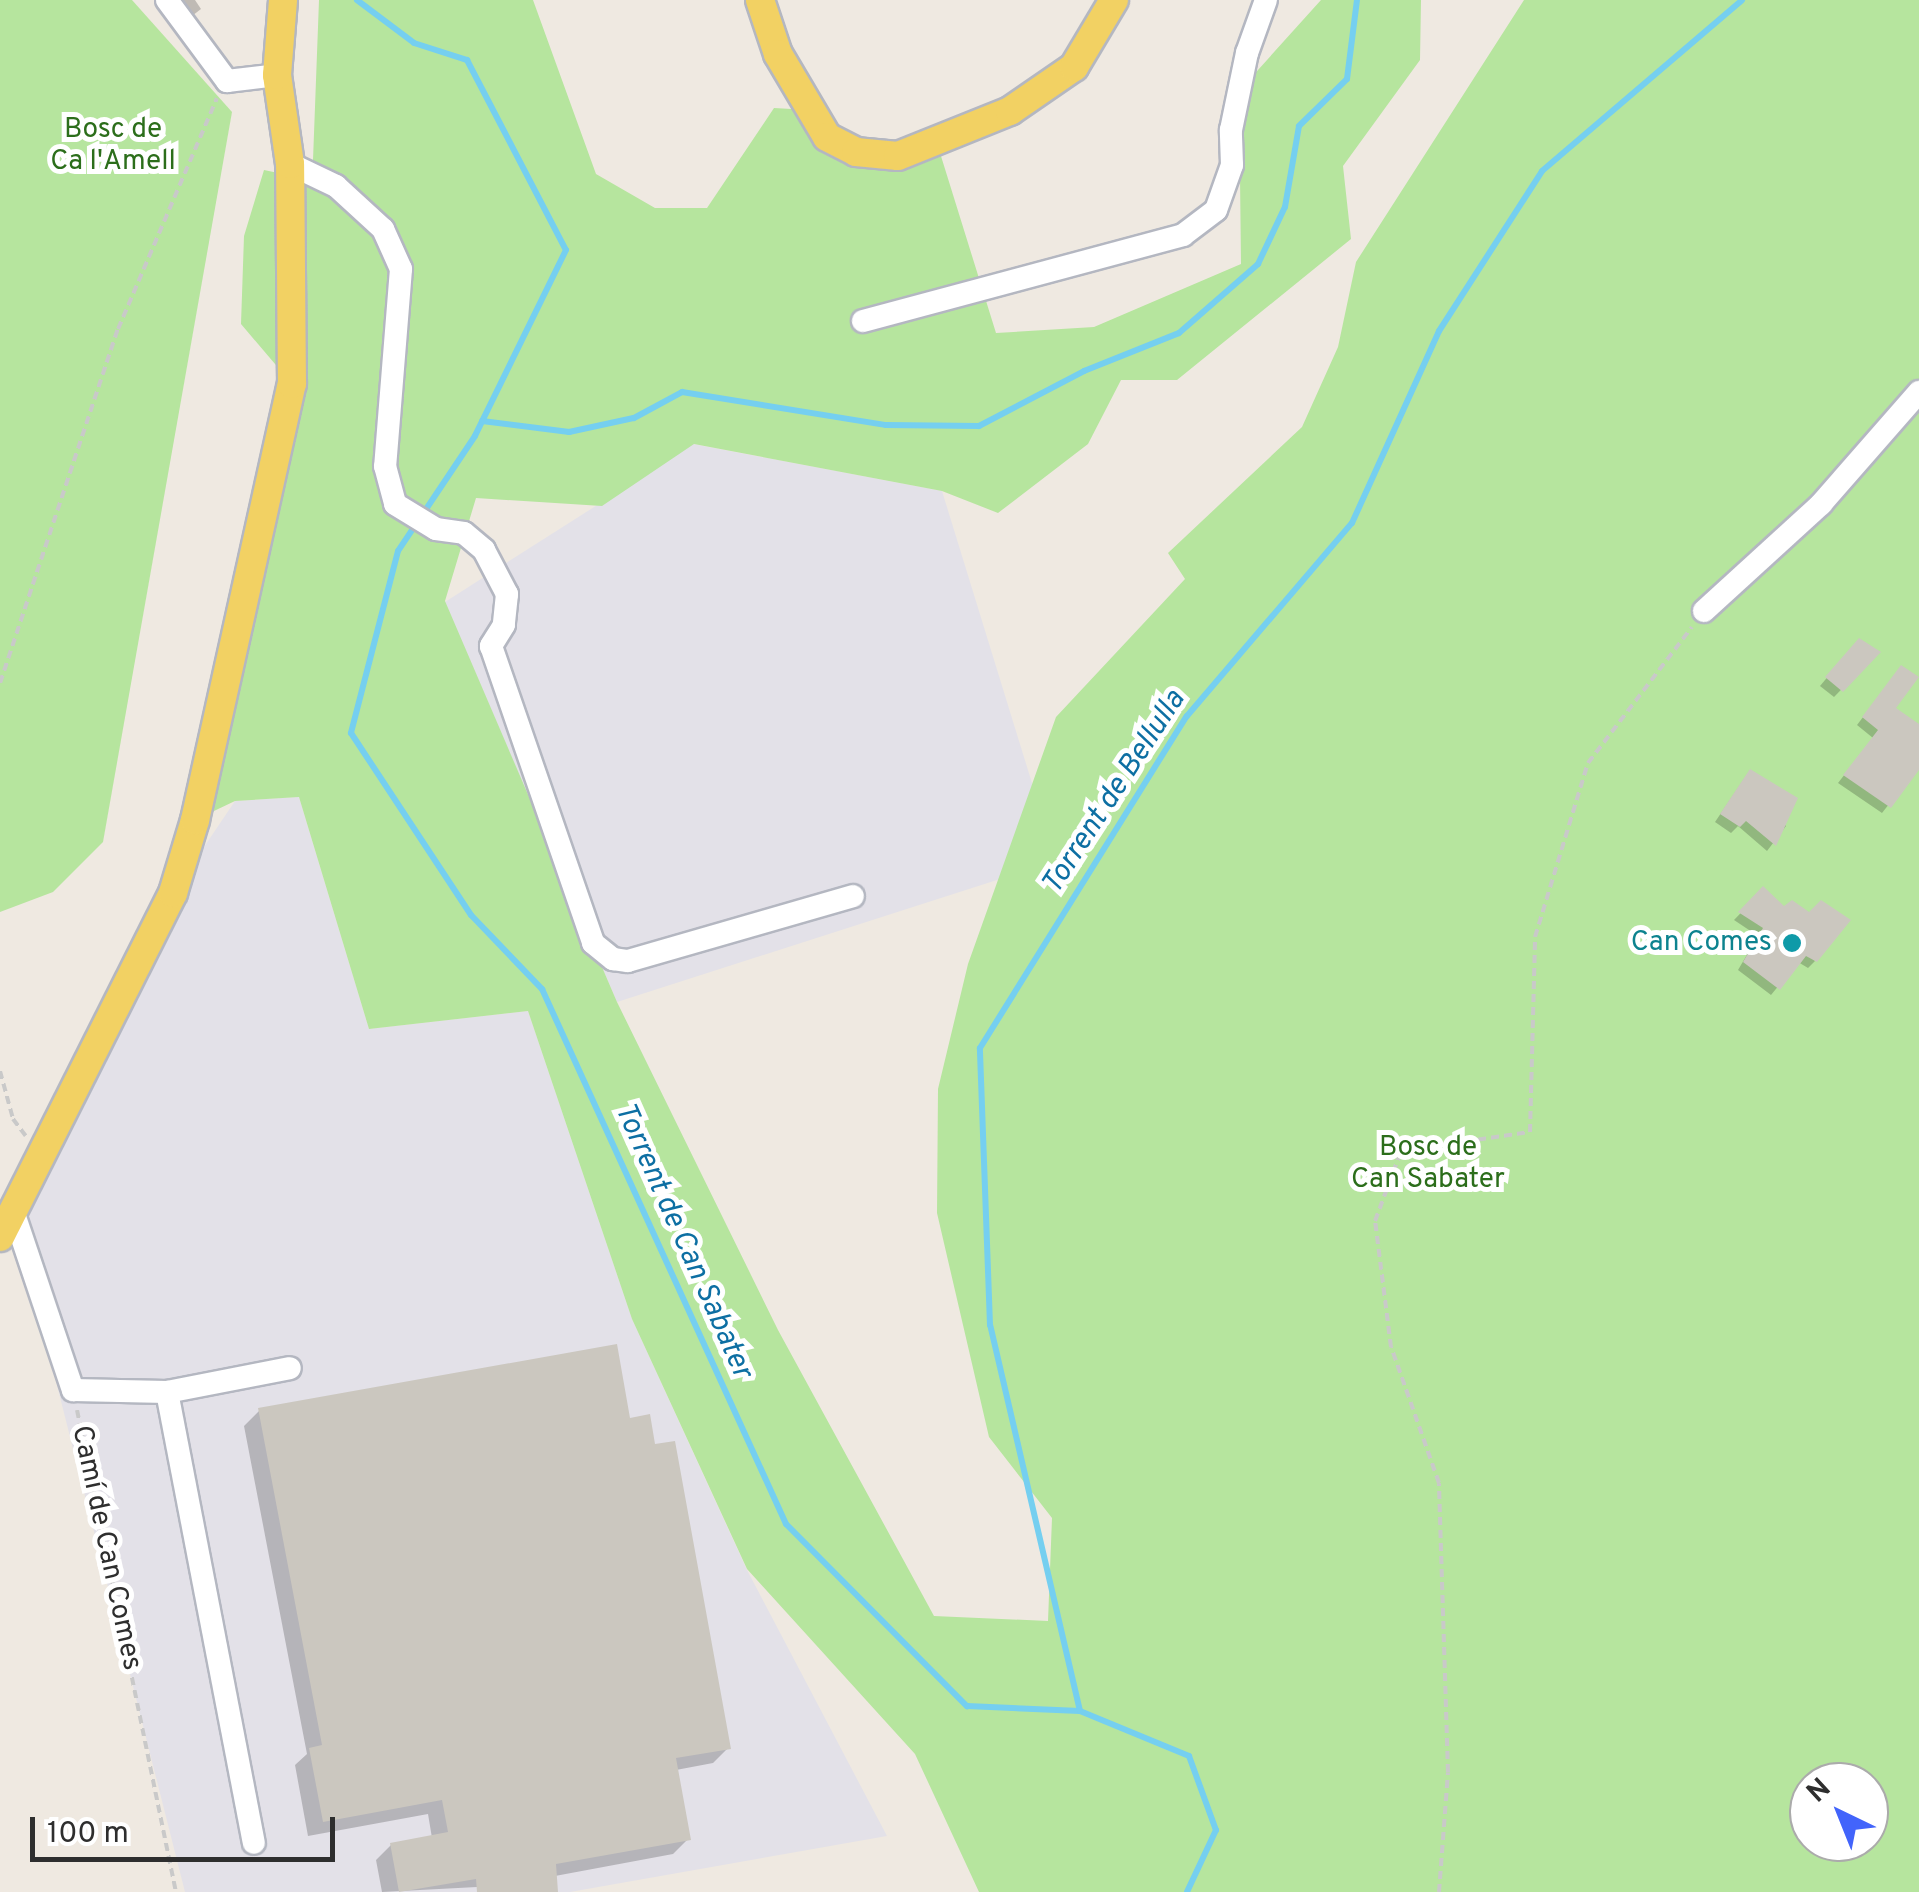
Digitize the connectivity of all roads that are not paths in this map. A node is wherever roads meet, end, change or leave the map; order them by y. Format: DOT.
graph roads {
  1 [pos="167,0"];
  2 [pos="760,0"];
  3 [pos="1114,0"];
  4 [pos="1266,0"];
  5 [pos="281,6"];
  6 [pos="277,75"];
  7 [pos="290,164"];
  8 [pos="862,321"];
  9 [pos="1919,392"];
  10 [pos="1704,611"];
  11 [pos="853,896"];
  12 [pos="6,1224"];
  13 [pos="290,1368"];
  14 [pos="167,1392"];
  15 [pos="254,1843"];
  1 -- 6 [label="street"];
  2 -- 3 [label="main road"];
  4 -- 8 [label="street"];
  5 -- 6 [label="main road"];
  6 -- 7 [label="main road"];
  7 -- 11 [label="street"];
  7 -- 12 [label="main road"];
  9 -- 10 [label="street"];
  12 -- 14 [label="street, Camí de Can Comes"];
  13 -- 14 [label="street"];
  14 -- 15 [label="street"];
}
